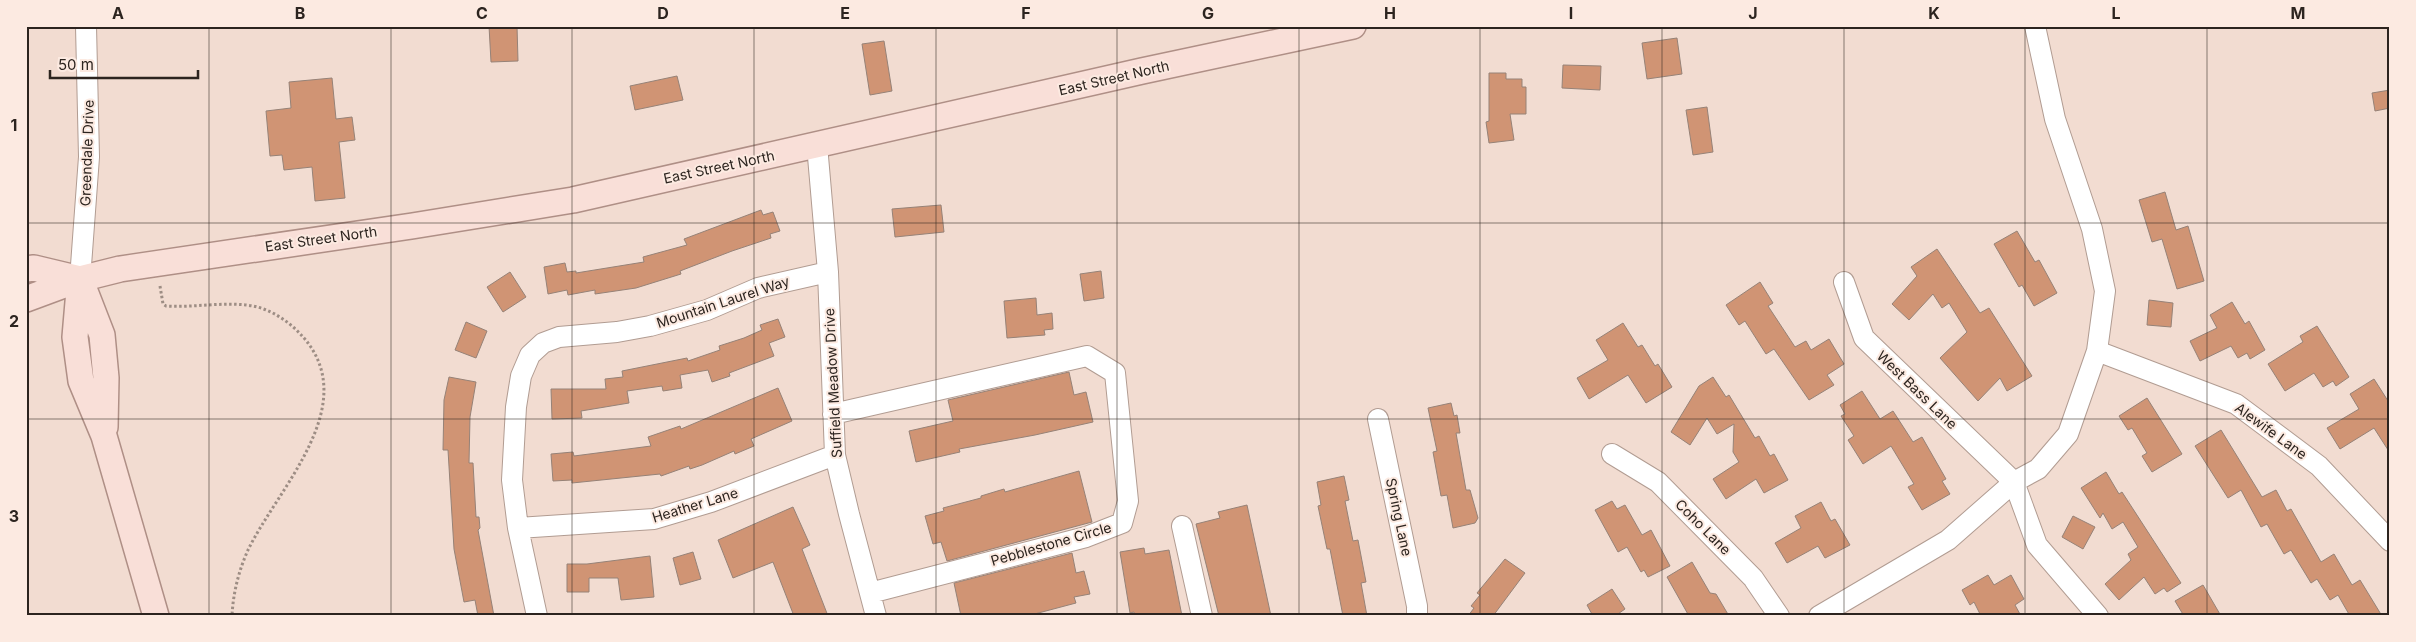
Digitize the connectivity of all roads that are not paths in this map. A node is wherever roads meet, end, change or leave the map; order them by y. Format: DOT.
graph roads {
  1 [pos="86,26"];
  2 [pos="1353,26"];
  3 [pos="2035,26"];
  4 [pos="817,145"];
  5 [pos="26,269"];
  6 [pos="828,272"];
  7 [pos="80,279"];
  8 [pos="1844,282"];
  9 [pos="26,300"];
  10 [pos="2097,351"];
  11 [pos="834,414"];
  12 [pos="1378,419"];
  13 [pos="1612,454"];
  14 [pos="835,455"];
  15 [pos="2014,482"];
  16 [pos="1182,526"];
  17 [pos="518,528"];
  18 [pos="2390,541"];
  19 [pos="870,593"];
  20 [pos="156,616"];
  21 [pos="537,616"];
  22 [pos="876,616"];
  23 [pos="1202,616"];
  24 [pos="1417,616"];
  25 [pos="1779,616"];
  26 [pos="1819,616"];
  27 [pos="2098,616"];
  1 -- 7 [label="street, Greendale Drive"];
  2 -- 4 [label="main road, East Street North"];
  3 -- 10 [label="street"];
  4 -- 6 [label="street, Suffield Meadow Drive"];
  4 -- 7 [label="main road, East Street North"];
  5 -- 7 [label="main road, East Street North"];
  6 -- 11 [label="street, Suffield Meadow Drive"];
  6 -- 17 [label="street, Mountain Laurel Way"];
  7 -- 9 [label="main road, East Street North"];
  7 -- 20 [label="main road"];
  8 -- 15 [label="street, West Bass Lane"];
  10 -- 15 [label="street"];
  10 -- 18 [label="street, Alewife Lane"];
  11 -- 14 [label="street, Suffield Meadow Drive"];
  11 -- 19 [label="street, Pebblestone Circle"];
  12 -- 24 [label="street, Spring Lane"];
  13 -- 25 [label="street, Coho Lane"];
  14 -- 17 [label="street, Heather Lane"];
  14 -- 19 [label="street, Suffield Meadow Drive"];
  15 -- 26 [label="street"];
  15 -- 27 [label="street"];
  16 -- 23 [label="street"];
  17 -- 21 [label="street, Mountain Laurel Way"];
  19 -- 22 [label="street, Suffield Meadow Drive"];
}
